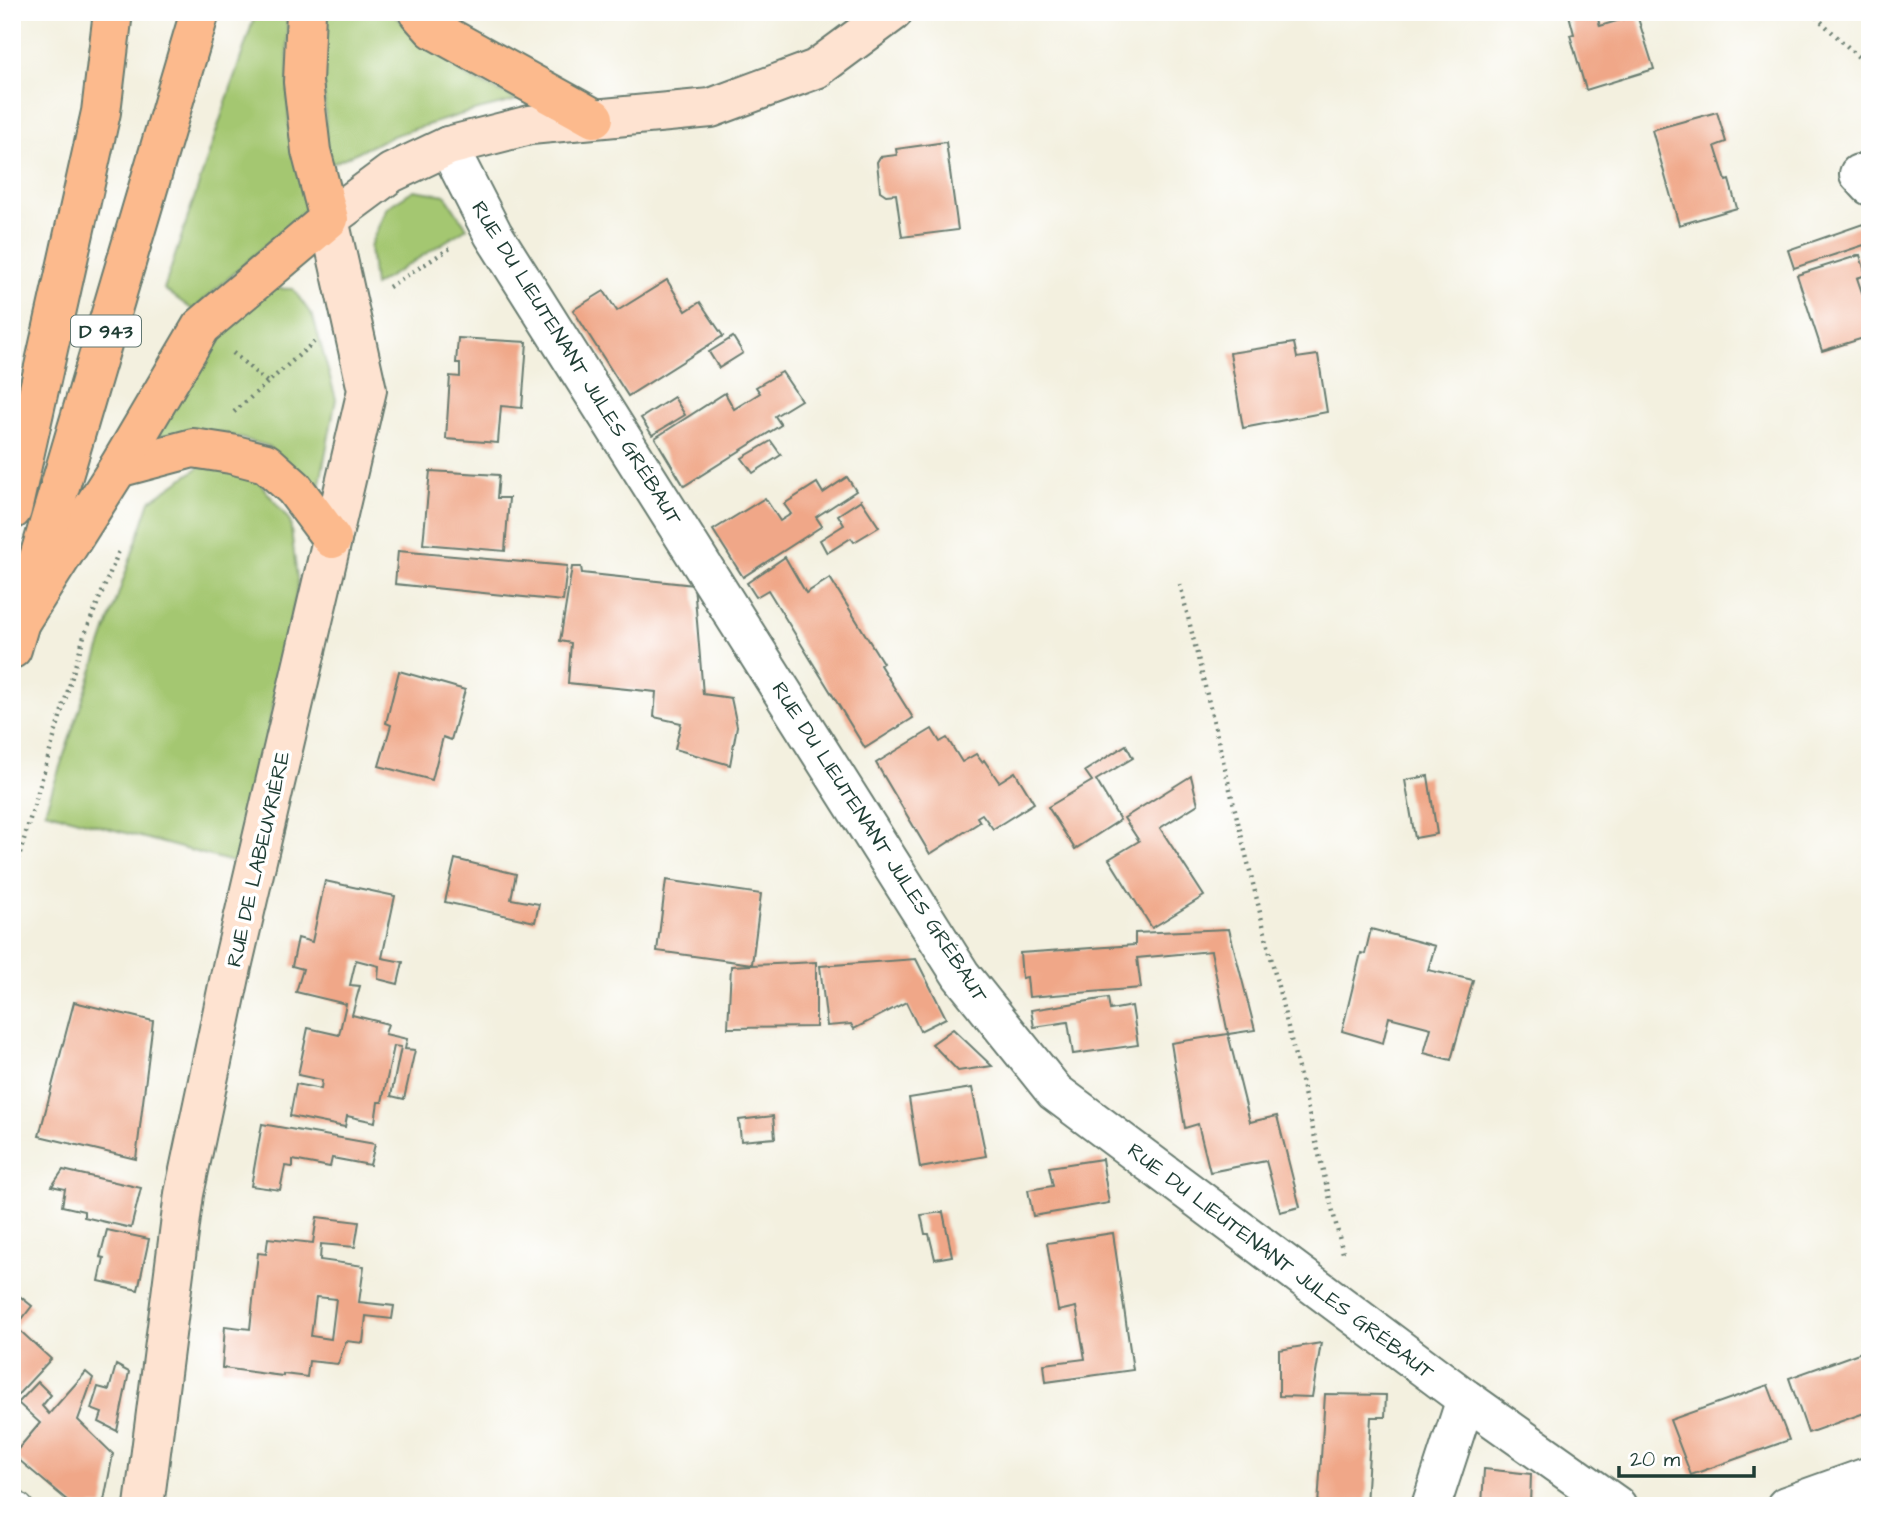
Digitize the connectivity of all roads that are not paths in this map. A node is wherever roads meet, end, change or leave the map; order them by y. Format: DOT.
graph roads {
  1 [pos="113,12"];
  2 [pos="200,12"];
  3 [pos="306,12"];
  4 [pos="418,12"];
  5 [pos="893,12"];
  6 [pos="594,118"];
  7 [pos="448,146"];
  8 [pos="329,219"];
  9 [pos="118,468"];
  10 [pos="12,510"];
  11 [pos="332,539"];
  12 [pos="15,617"];
  13 [pos="1466,1399"];
  14 [pos="1870,1476"];
  15 [pos="12,1498"];
  16 [pos="22,1506"];
  17 [pos="144,1506"];
  18 [pos="1431,1506"];
  19 [pos="1616,1506"];
  20 [pos="1786,1506"];
  1 -- 10 [label="main road"];
  2 -- 12 [label="main road, D 943"];
  3 -- 8 [label="main road"];
  4 -- 6 [label="main road"];
  5 -- 6 [label="street"];
  6 -- 7 [label="street"];
  7 -- 8 [label="street"];
  7 -- 13 [label="street, RUE DU LIEUTENANT JULES GRÉBAUT"];
  8 -- 9 [label="main road"];
  8 -- 11 [label="street, RUE DE LABEUVRIÈRE"];
  9 -- 11 [label="main road"];
  9 -- 12 [label="main road"];
  11 -- 17 [label="street, RUE DE LABEUVRIÈRE"];
  13 -- 18 [label="street"];
  13 -- 19 [label="street, RUE DU LIEUTENANT JULES GRÉBAUT"];
  14 -- 20 [label="street"];
  15 -- 16 [label="lane"];
}
